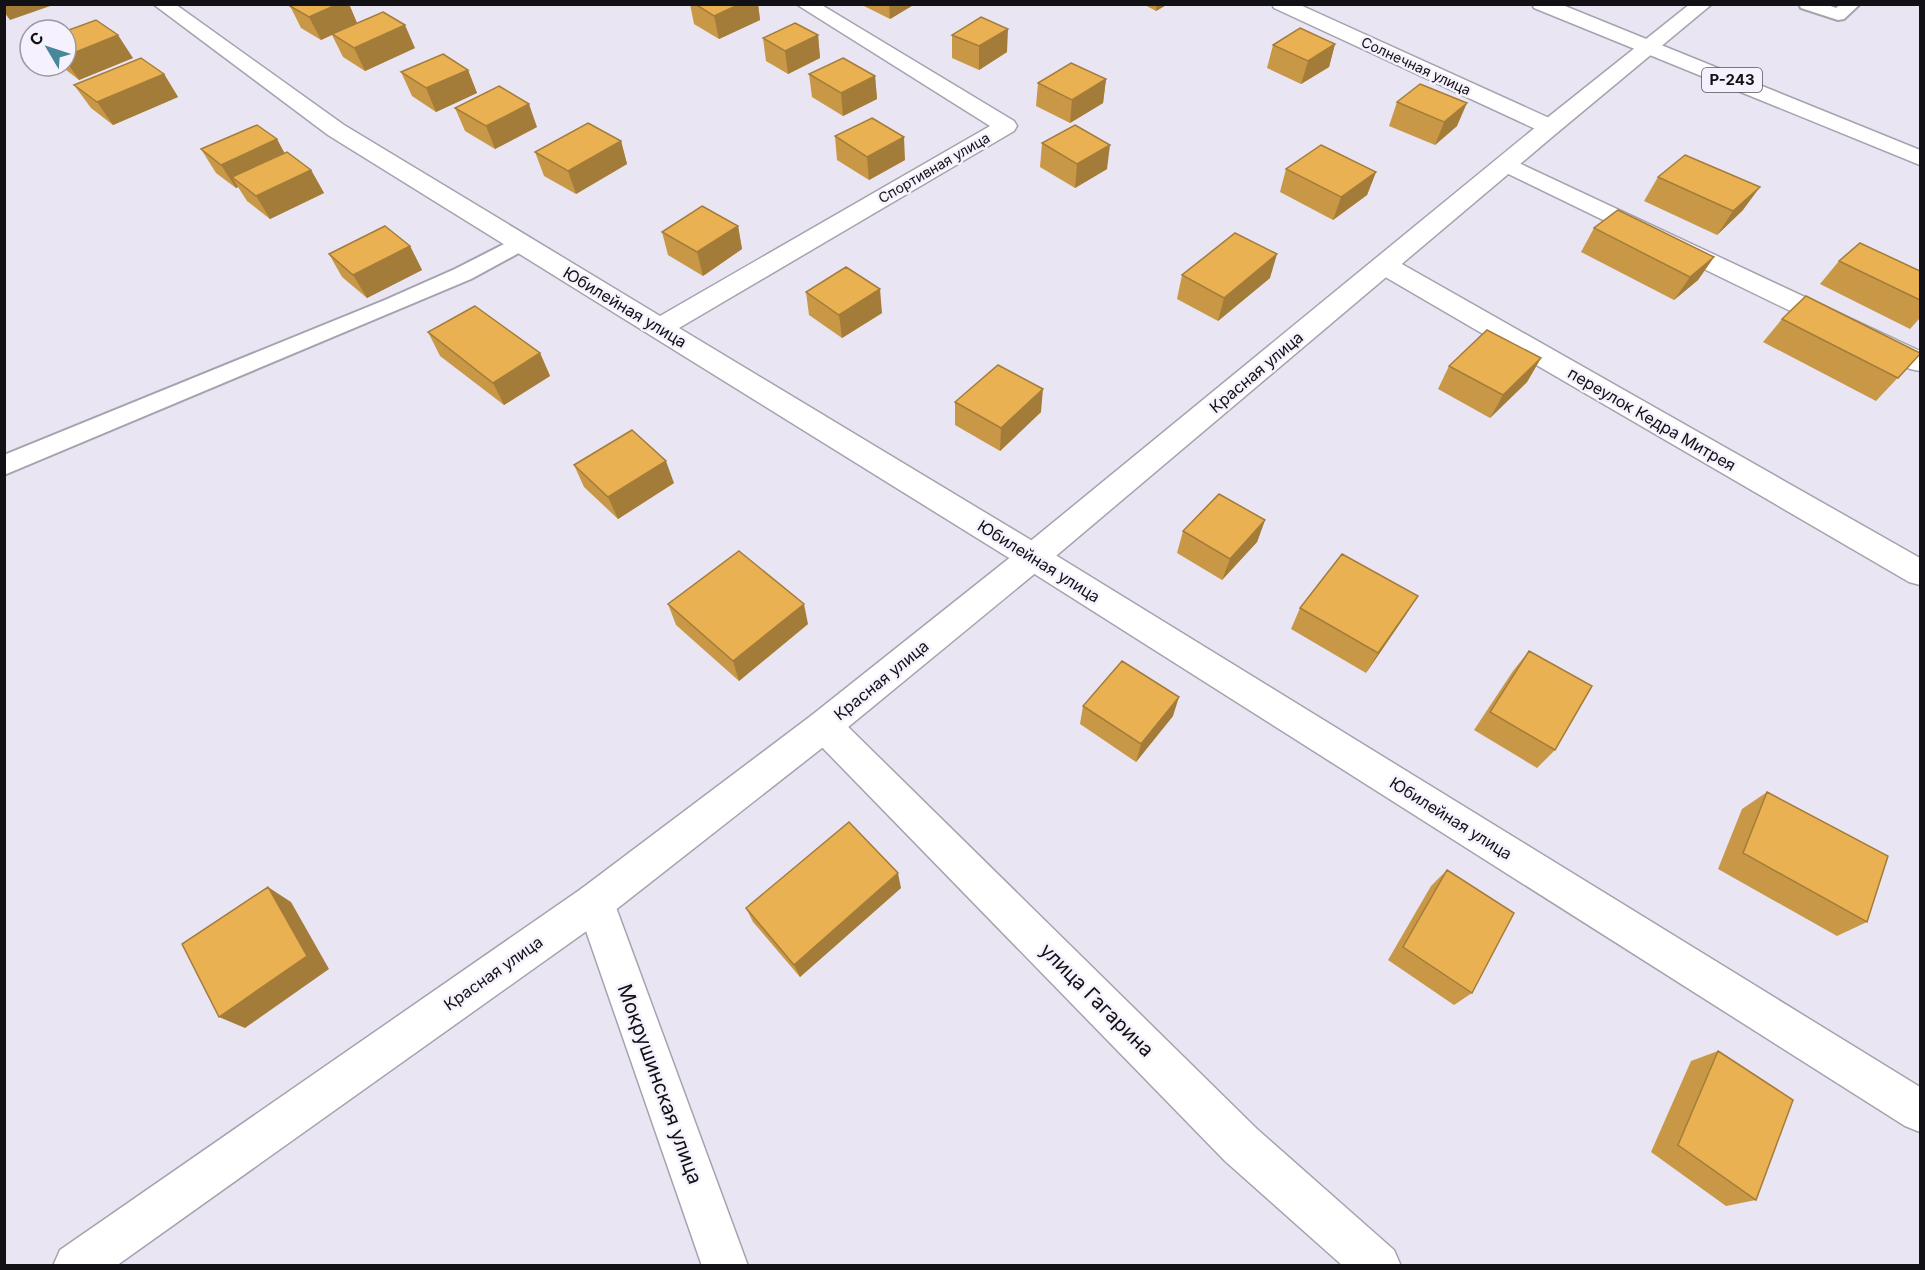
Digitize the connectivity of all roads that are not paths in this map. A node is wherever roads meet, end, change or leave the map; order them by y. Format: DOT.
graph roads {
  1 [pos="162,4"];
  2 [pos="805,4"];
  3 [pos="1281,4"];
  4 [pos="1541,4"];
  5 [pos="1703,4"];
  6 [pos="1807,4"];
  7 [pos="1852,4"];
  8 [pos="1649,48"];
  9 [pos="1550,127"];
  10 [pos="1920,158"];
  11 [pos="1506,164"];
  12 [pos="520,243"];
  13 [pos="1384,265"];
  14 [pos="659,328"];
  15 [pos="1920,362"];
  16 [pos="4,466"];
  17 [pos="1033,557"];
  18 [pos="1920,573"];
  19 [pos="824,726"];
  20 [pos="595,902"];
  21 [pos="1920,1111"];
  22 [pos="76,1266"];
  23 [pos="725,1266"];
  24 [pos="1378,1266"];
  1 -- 12 [label="main road, Юбилейная улица"];
  2 -- 14 [label="main road, Спортивная улица"];
  3 -- 9 [label="main road, Солнечная улица"];
  4 -- 8 [label="main road, Р-243"];
  5 -- 8 [label="main road, Красная улица"];
  6 -- 7 [label="lane"];
  8 -- 9 [label="main road, Красная улица"];
  8 -- 10 [label="main road, Р-243"];
  9 -- 11 [label="main road, Красная улица"];
  11 -- 13 [label="main road, Красная улица"];
  11 -- 15 [label="main road"];
  12 -- 14 [label="main road, Юбилейная улица"];
  12 -- 16 [label="lane"];
  13 -- 17 [label="main road, Красная улица"];
  13 -- 18 [label="main road, переулок Кедра Митрея"];
  14 -- 17 [label="main road, Юбилейная улица"];
  17 -- 19 [label="main road, Красная улица"];
  17 -- 21 [label="main road, Юбилейная улица"];
  19 -- 20 [label="main road, Красная улица"];
  19 -- 24 [label="main road, улица Гагарина"];
  20 -- 22 [label="main road, Красная улица"];
  20 -- 23 [label="main road, Мокрушинская улица"];
}
